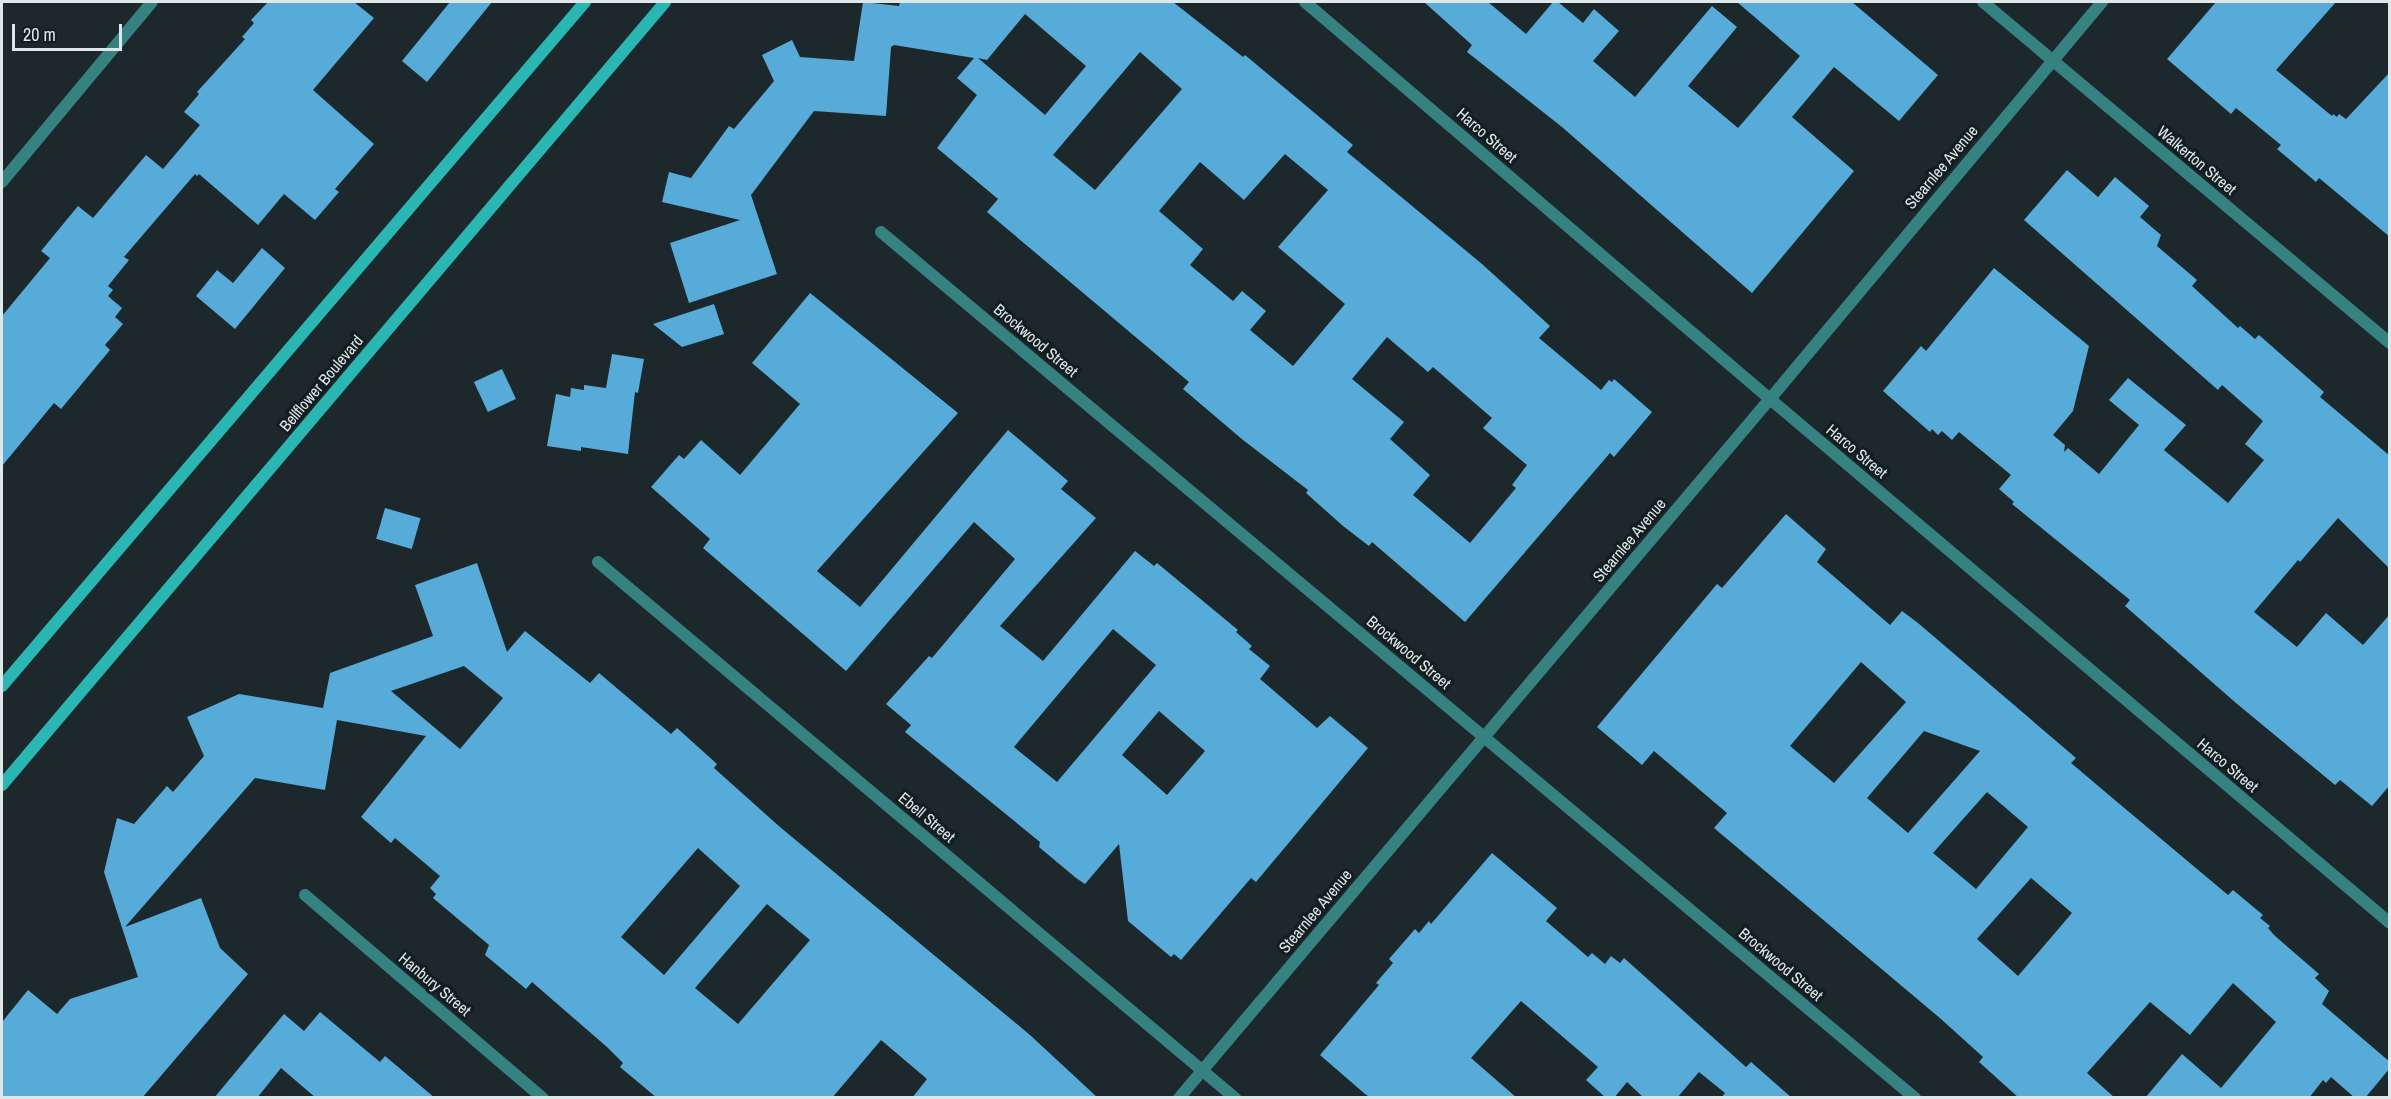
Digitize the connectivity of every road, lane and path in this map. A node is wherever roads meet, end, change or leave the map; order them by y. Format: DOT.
graph roads {
  1 [pos="152,2"];
  2 [pos="585,2"];
  3 [pos="665,2"];
  4 [pos="1305,2"];
  5 [pos="1983,2"];
  6 [pos="2102,2"];
  7 [pos="2052,60"];
  8 [pos="2,183"];
  9 [pos="881,232"];
  10 [pos="2390,343"];
  11 [pos="1770,399"];
  12 [pos="598,562"];
  13 [pos="2,686"];
  14 [pos="1483,736"];
  15 [pos="2,785"];
  16 [pos="305,895"];
  17 [pos="2390,923"];
  18 [pos="1202,1070"];
  19 [pos="543,1098"];
  20 [pos="1179,1098"];
  21 [pos="1235,1098"];
  22 [pos="1915,1098"];
  1 -- 8 [label="street"];
  2 -- 13 [label="main road"];
  3 -- 15 [label="main road, Bellflower Boulevard"];
  4 -- 11 [label="street, Harco Street"];
  5 -- 7 [label="street, Walkerton Street"];
  6 -- 7 [label="street, Stearnlee Avenue"];
  7 -- 10 [label="street, Walkerton Street"];
  7 -- 11 [label="street, Stearnlee Avenue"];
  9 -- 14 [label="street, Brockwood Street"];
  11 -- 14 [label="street, Stearnlee Avenue"];
  11 -- 17 [label="street, Harco Street"];
  12 -- 18 [label="street, Ebell Street"];
  14 -- 18 [label="street, Stearnlee Avenue"];
  14 -- 22 [label="street, Brockwood Street"];
  16 -- 19 [label="street, Hanbury Street"];
  18 -- 20 [label="street, Stearnlee Avenue"];
  18 -- 21 [label="street, Ebell Street"];
}
